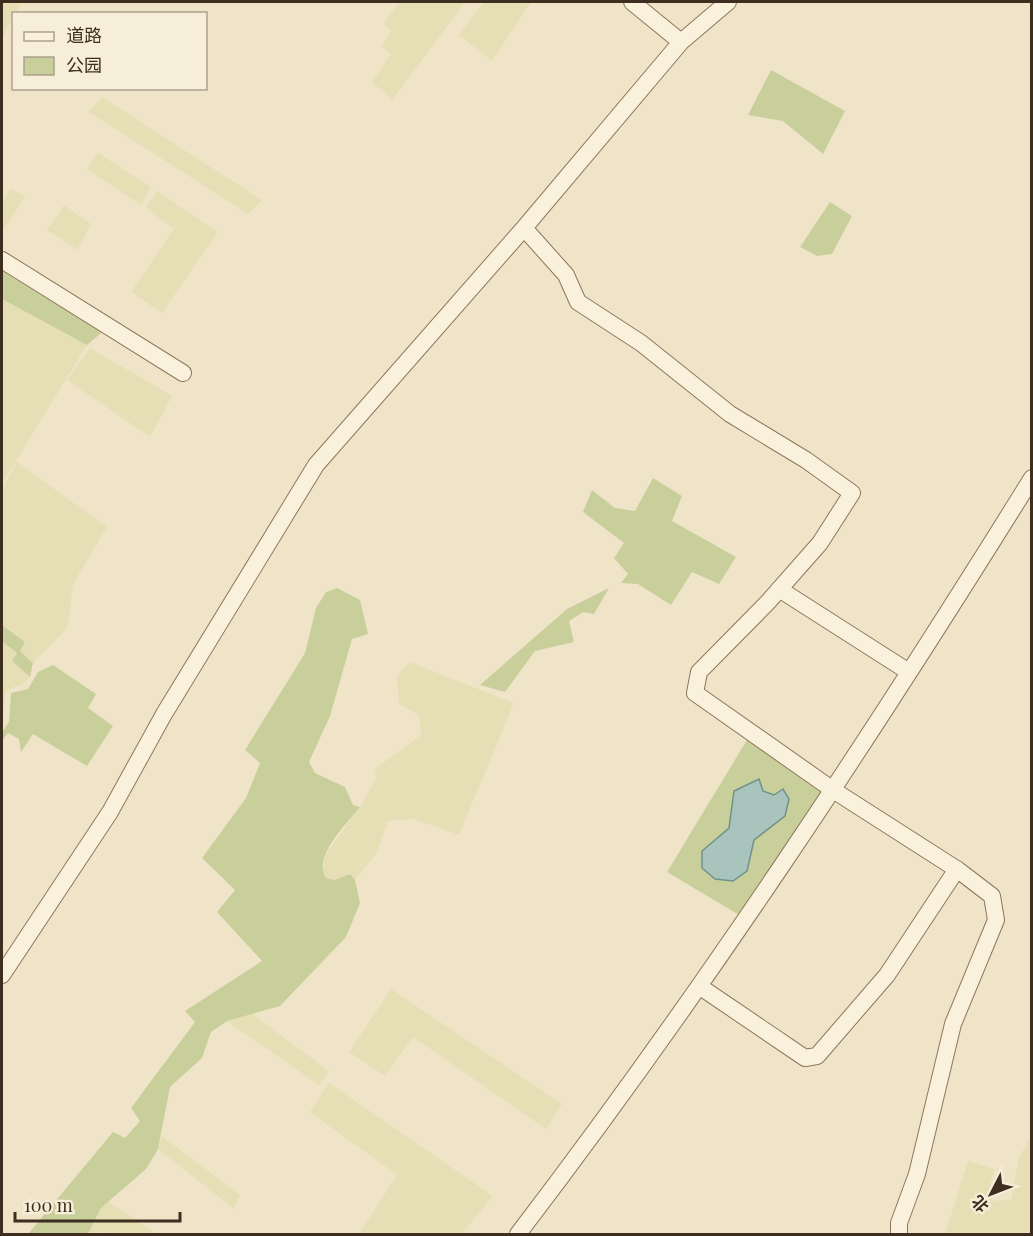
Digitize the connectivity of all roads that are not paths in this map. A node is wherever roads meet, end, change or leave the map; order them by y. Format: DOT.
graph roads {
  1 [pos="632,2"];
  2 [pos="728,2"];
  3 [pos="681,42"];
  4 [pos="524,228"];
  5 [pos="2,260"];
  6 [pos="183,373"];
  7 [pos="1032,478"];
  8 [pos="779,590"];
  9 [pos="909,672"];
  10 [pos="833,790"];
  11 [pos="957,870"];
  12 [pos="2,975"];
  13 [pos="699,986"];
  14 [pos="521,1234"];
  15 [pos="899,1234"];
  1 -- 3 [label="street"];
  2 -- 3 [label="street"];
  3 -- 4 [label="street"];
  4 -- 8 [label="street"];
  4 -- 12 [label="street"];
  5 -- 6 [label="street"];
  7 -- 9 [label="street"];
  8 -- 9 [label="street"];
  8 -- 10 [label="street"];
  9 -- 10 [label="street"];
  10 -- 11 [label="street"];
  10 -- 13 [label="street"];
  11 -- 13 [label="street"];
  11 -- 15 [label="street"];
  13 -- 14 [label="street"];
}
